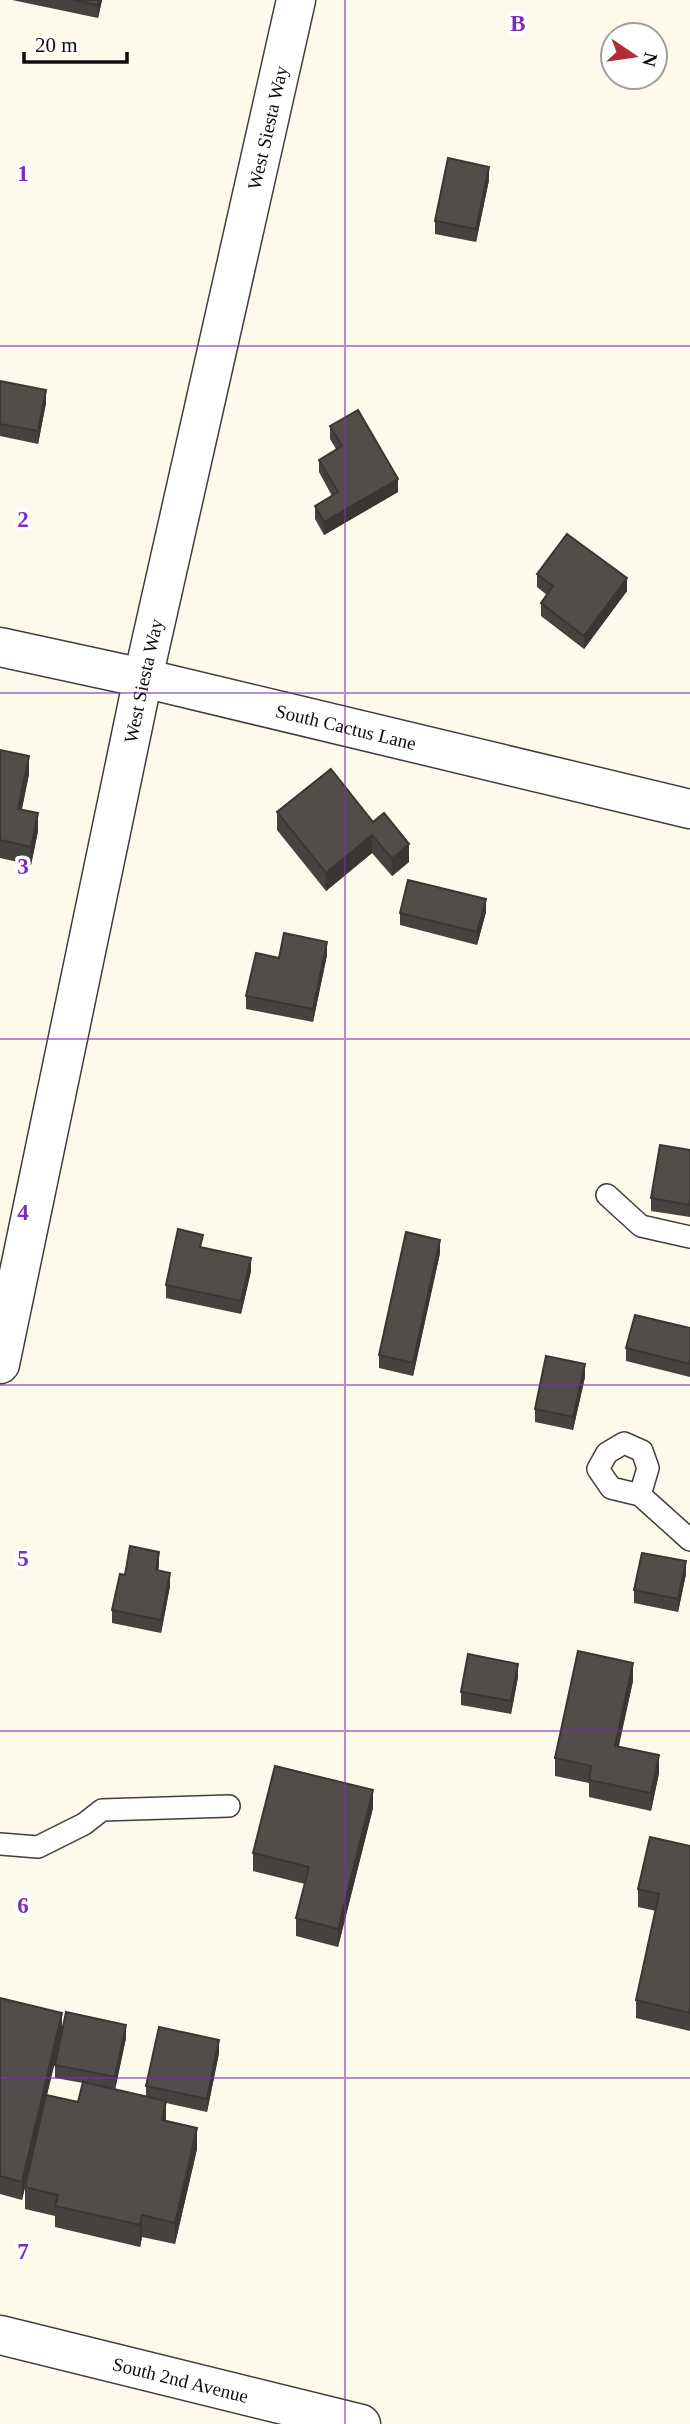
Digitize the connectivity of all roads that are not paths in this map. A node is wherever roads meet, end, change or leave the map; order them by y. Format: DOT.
graph roads {
  1 [pos="296,0"];
  2 [pos="0,648"];
  3 [pos="143,678"];
  4 [pos="690,809"];
  5 [pos="607,1195"];
  6 [pos="690,1237"];
  7 [pos="0,1364"];
  8 [pos="640,1495"];
  9 [pos="690,1540"];
  10 [pos="229,1806"];
  11 [pos="0,1844"];
  12 [pos="0,2335"];
  13 [pos="361,2424"];
  1 -- 3 [label="street, West Siesta Way"];
  2 -- 3 [label="street, South Cactus Lane"];
  3 -- 4 [label="street, South Cactus Lane"];
  3 -- 7 [label="street, West Siesta Way"];
  5 -- 6 [label="lane"];
  8 -- 9 [label="lane"];
  10 -- 11 [label="lane"];
  12 -- 13 [label="street, South 2nd Avenue"];
}
